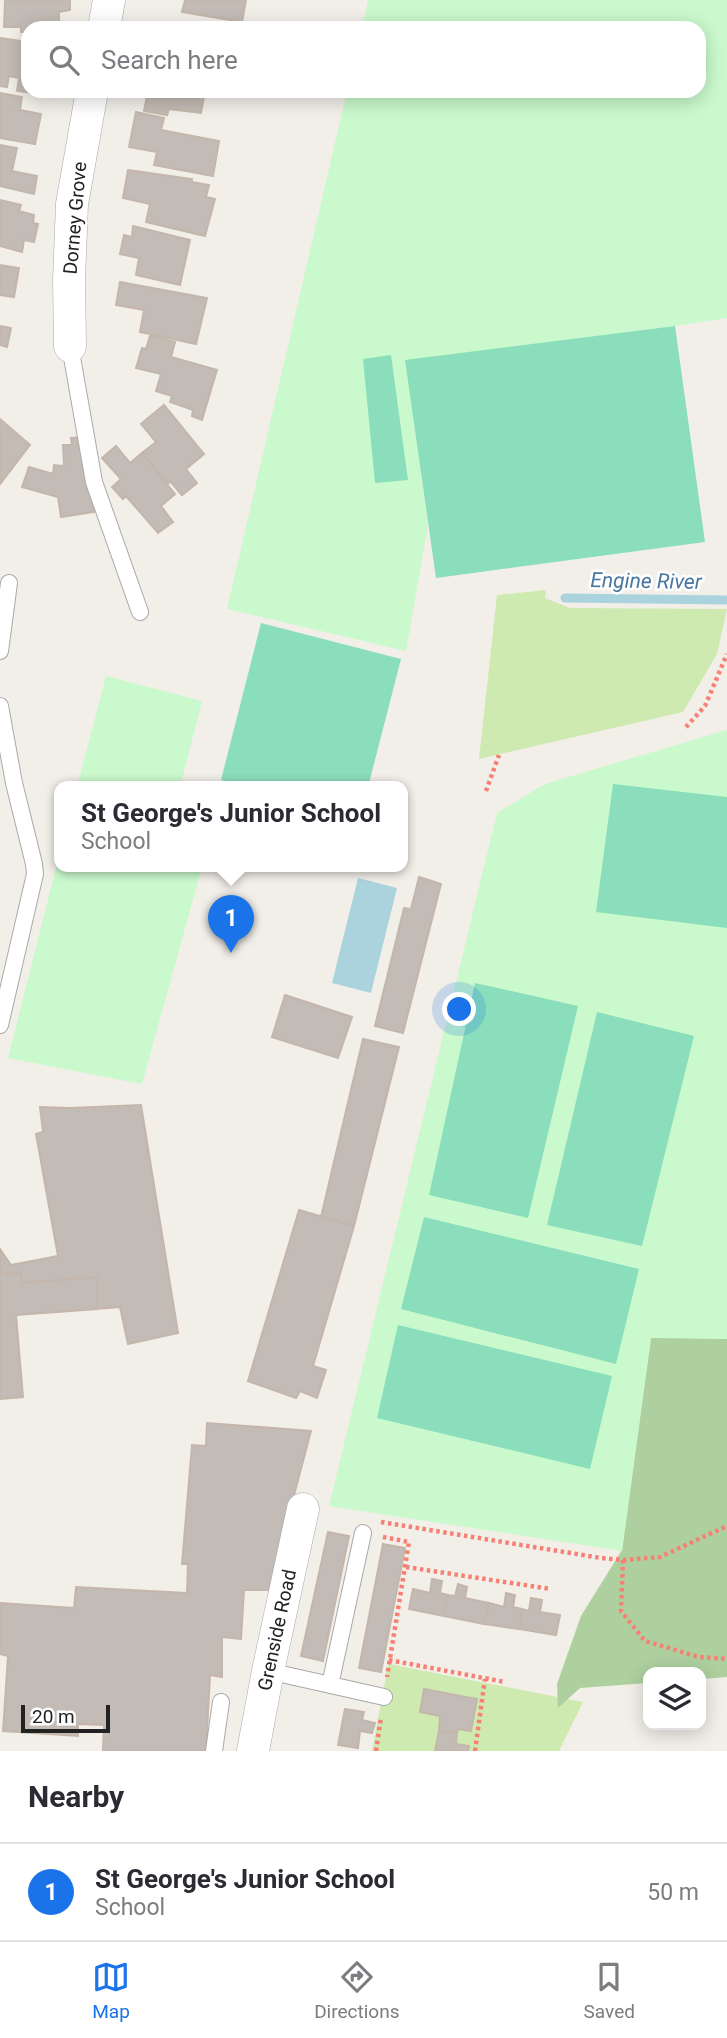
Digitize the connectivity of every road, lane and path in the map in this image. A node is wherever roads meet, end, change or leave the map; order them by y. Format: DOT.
graph roads {
  1 [pos="109,0"];
  2 [pos="105,21"];
  3 [pos="91,98"];
  4 [pos="70,346"];
  5 [pos="9,583"];
  6 [pos="140,612"];
  7 [pos="0,651"];
  8 [pos="727,654"];
  9 [pos="0,706"];
  10 [pos="686,727"];
  11 [pos="499,755"];
  12 [pos="486,791"];
  13 [pos="0,1025"];
  14 [pos="303,1509"];
  15 [pos="727,1526"];
  16 [pos="369,1527"];
  17 [pos="409,1542"];
  18 [pos="623,1560"];
  19 [pos="406,1567"];
  20 [pos="551,1589"];
  21 [pos="727,1658"];
  22 [pos="389,1660"];
  23 [pos="268,1671"];
  24 [pos="485,1679"];
  25 [pos="505,1682"];
  26 [pos="330,1685"];
  27 [pos="384,1697"];
  28 [pos="221,1702"];
  29 [pos="214,1751"];
  30 [pos="253,1751"];
  31 [pos="376,1751"];
  32 [pos="475,1751"];
  1 -- 2 [label="street"];
  3 -- 4 [label="street, Dorney Grove"];
  4 -- 6 [label="lane"];
  5 -- 7 [label="lane"];
  8 -- 10 [label="path"];
  9 -- 13 [label="lane"];
  11 -- 12 [label="path"];
  14 -- 23 [label="street, Grenside Road"];
  15 -- 18 [label="path"];
  16 -- 18 [label="path"];
  16 -- 26 [label="lane"];
  17 -- 19 [label="path"];
  18 -- 21 [label="path"];
  19 -- 20 [label="path"];
  19 -- 22 [label="path"];
  22 -- 24 [label="path"];
  22 -- 27 [label="path"];
  23 -- 26 [label="lane"];
  23 -- 30 [label="street, Grenside Road"];
  24 -- 25 [label="path"];
  24 -- 32 [label="path"];
  26 -- 27 [label="lane"];
  27 -- 31 [label="path"];
  28 -- 29 [label="lane"];
}
